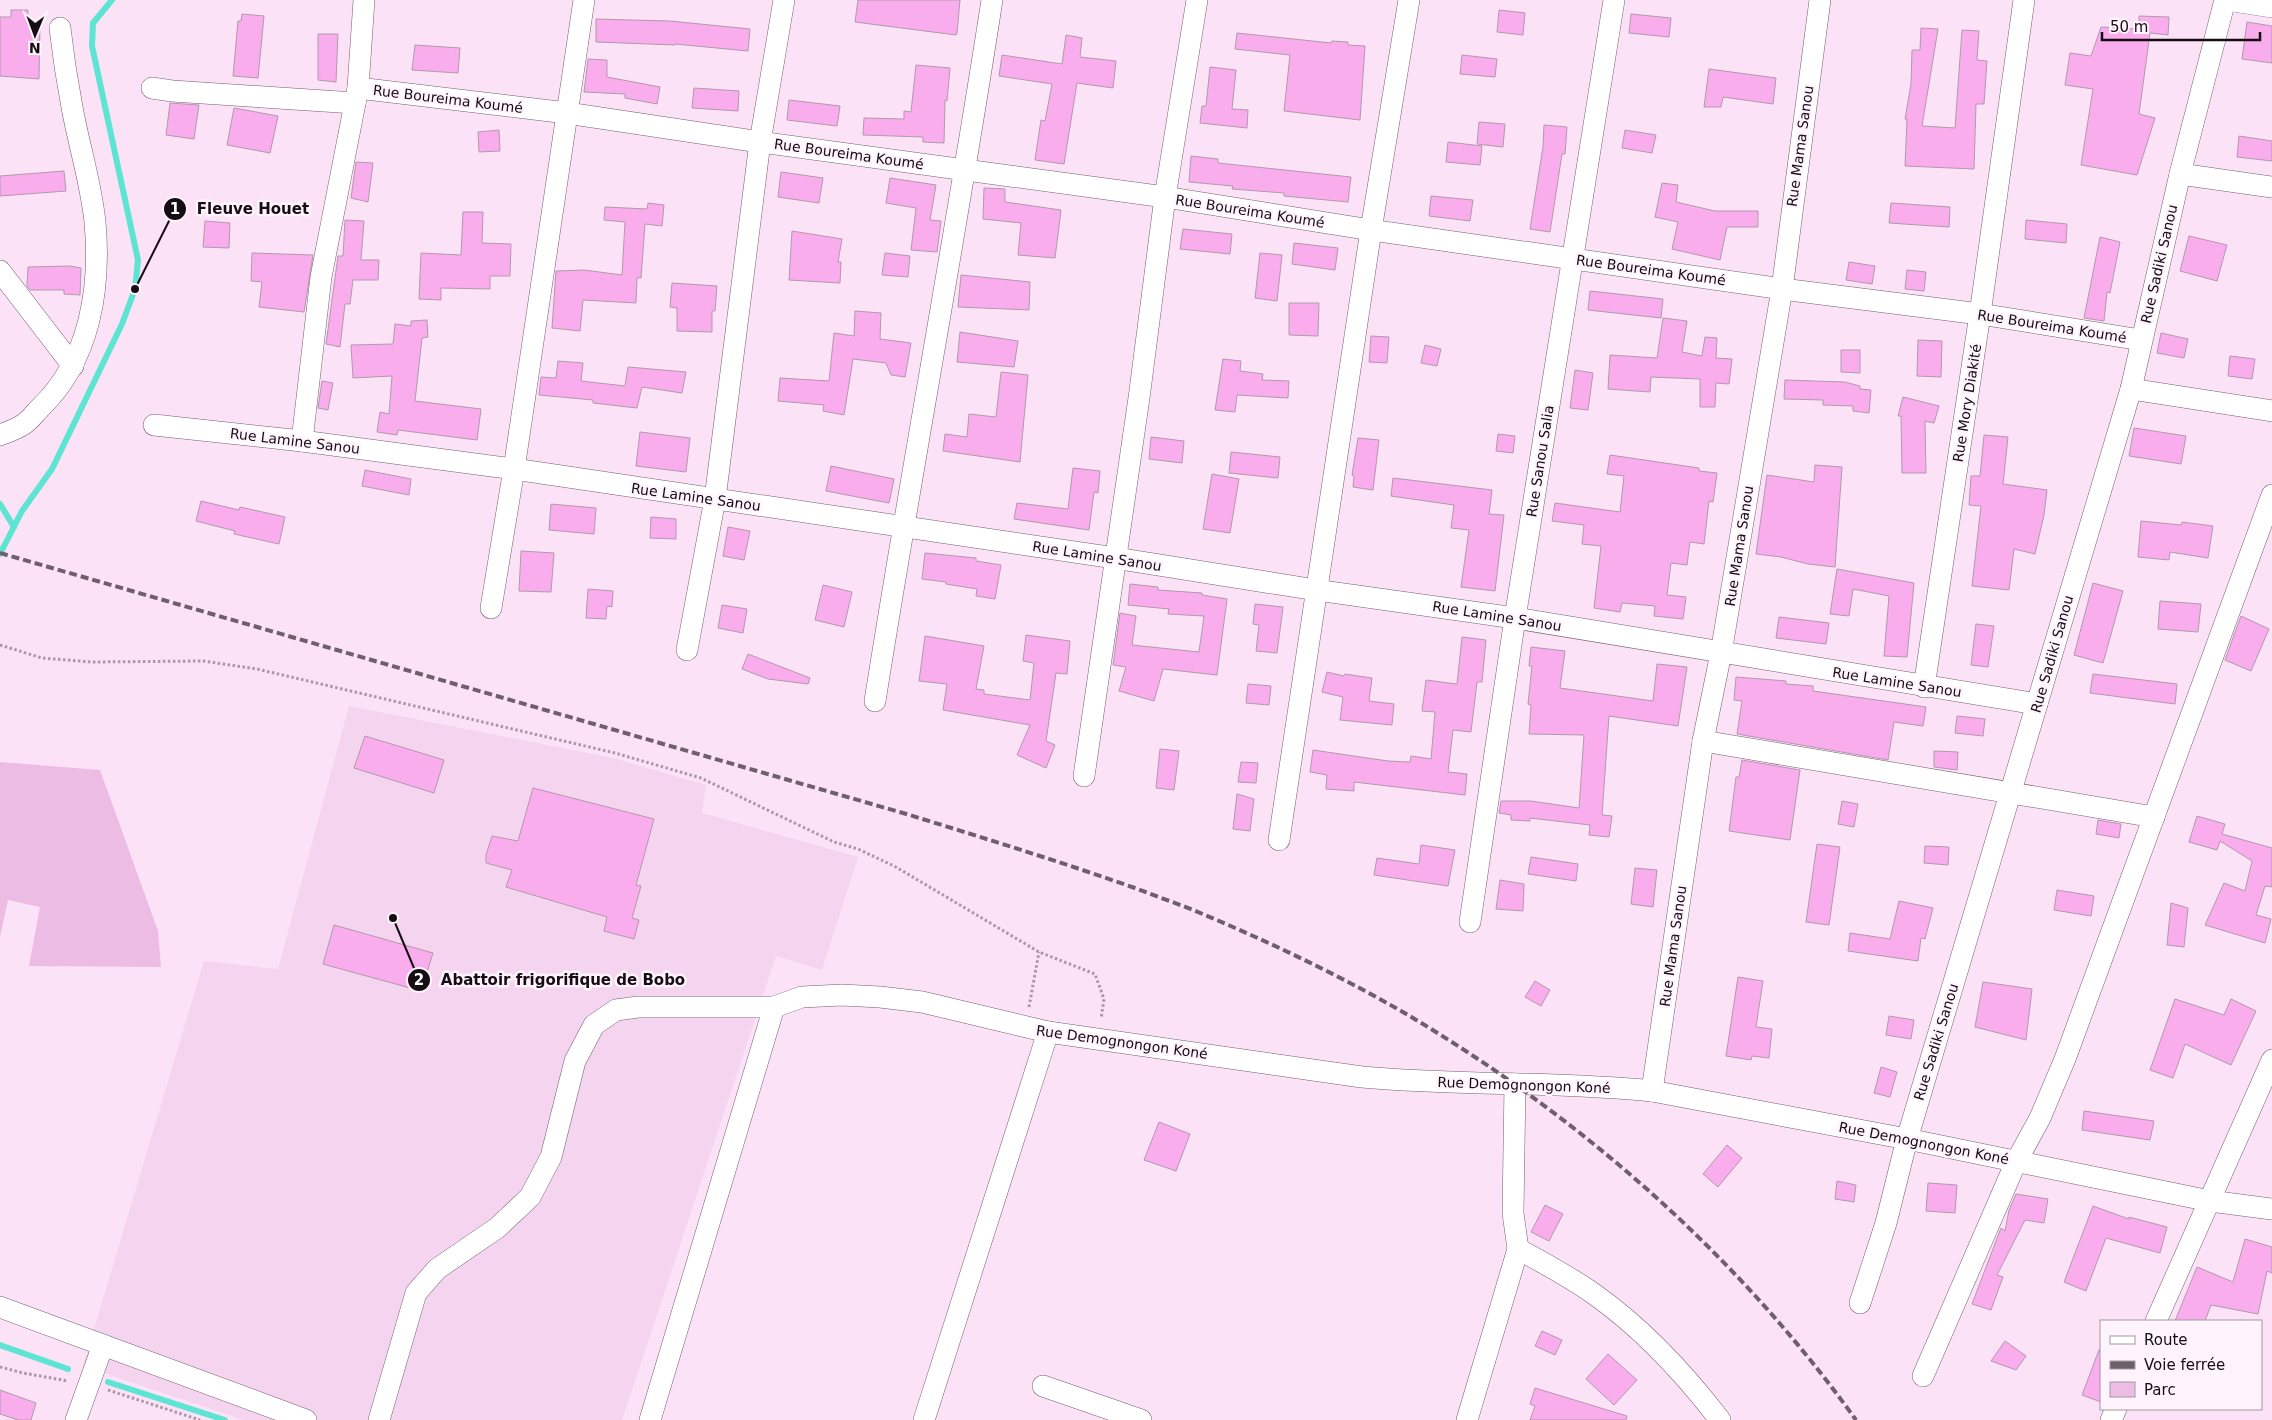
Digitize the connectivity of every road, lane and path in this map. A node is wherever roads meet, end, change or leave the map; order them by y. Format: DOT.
graph roads {
  1 [pos="364,0"];
  2 [pos="584,0"];
  3 [pos="784,0"];
  4 [pos="992,0"];
  5 [pos="1197,0"];
  6 [pos="1409,0"];
  7 [pos="1614,0"];
  8 [pos="1820,0"];
  9 [pos="2024,0"];
  10 [pos="2226,0"];
  11 [pos="2272,7"];
  12 [pos="60,28"];
  13 [pos="152,88"];
  14 [pos="356,95"];
  15 [pos="567,112"];
  16 [pos="760,142"];
  17 [pos="966,169"];
  18 [pos="2180,174"];
  19 [pos="2272,187"];
  20 [pos="1165,198"];
  21 [pos="1371,230"];
  22 [pos="1572,259"];
  23 [pos="0,271"];
  24 [pos="1782,289"];
  25 [pos="1980,314"];
  26 [pos="2141,340"];
  27 [pos="74,366"];
  28 [pos="2130,389"];
  29 [pos="2272,411"];
  30 [pos="154,425"];
  31 [pos="0,435"];
  32 [pos="302,441"];
  33 [pos="514,469"];
  34 [pos="2272,495"];
  35 [pos="715,499"];
  36 [pos="903,527"];
  37 [pos="1115,558"];
  38 [pos="1316,590"];
  39 [pos="491,608"];
  40 [pos="1515,618"];
  41 [pos="0,645"];
  42 [pos="687,650"];
  43 [pos="1721,653"];
  44 [pos="1924,686"];
  45 [pos="875,701"];
  46 [pos="2037,704"];
  47 [pos="1703,741"];
  48 [pos="1084,776"];
  49 [pos="2011,794"];
  50 [pos="2154,817"];
  51 [pos="1279,840"];
  52 [pos="1470,922"];
  53 [pos="1039,952"];
  54 [pos="774,1007"];
  55 [pos="1026,1028"];
  56 [pos="1048,1032"];
  57 [pos="1098,1039"];
  58 [pos="2272,1060"];
  59 [pos="1515,1084"];
  60 [pos="1652,1091"];
  61 [pos="1907,1139"];
  62 [pos="2016,1162"];
  63 [pos="2210,1201"];
  64 [pos="2272,1209"];
  65 [pos="1518,1249"];
  66 [pos="1860,1303"];
  67 [pos="0,1307"];
  68 [pos="2156,1320"];
  69 [pos="103,1345"];
  70 [pos="1922,1376"];
  71 [pos="1043,1386"];
  72 [pos="76,1420"];
  73 [pos="306,1420"];
  74 [pos="379,1420"];
  75 [pos="650,1420"];
  76 [pos="924,1420"];
  77 [pos="1141,1420"];
  78 [pos="1467,1420"];
  79 [pos="1720,1420"];
  1 -- 14 [label="street"];
  2 -- 15 [label="street"];
  3 -- 16 [label="street"];
  4 -- 17 [label="street"];
  5 -- 20 [label="street"];
  6 -- 21 [label="street"];
  7 -- 22 [label="street, Rue Sanou Salia"];
  8 -- 24 [label="street, Rue Mama Sanou"];
  9 -- 25 [label="street, Rue Mory Diakité"];
  10 -- 11 [label="street"];
  10 -- 18 [label="street, Rue Sadiki Sanou"];
  12 -- 27 [label="street"];
  13 -- 14 [label="street, Rue Boureima Koumé"];
  14 -- 15 [label="street, Rue Boureima Koumé"];
  14 -- 32 [label="street"];
  15 -- 16 [label="street, Rue Boureima Koumé"];
  15 -- 33 [label="street"];
  16 -- 17 [label="street, Rue Boureima Koumé"];
  16 -- 35 [label="street"];
  17 -- 20 [label="street, Rue Boureima Koumé"];
  17 -- 36 [label="street"];
  18 -- 19 [label="street"];
  18 -- 26 [label="street, Rue Sadiki Sanou"];
  20 -- 21 [label="street, Rue Boureima Koumé"];
  20 -- 37 [label="street"];
  21 -- 22 [label="street, Rue Boureima Koumé"];
  21 -- 38 [label="street"];
  22 -- 24 [label="street, Rue Boureima Koumé"];
  22 -- 40 [label="street, Rue Sanou Salia"];
  23 -- 27 [label="street"];
  24 -- 25 [label="street, Rue Boureima Koumé"];
  24 -- 43 [label="street, Rue Mama Sanou"];
  25 -- 26 [label="street, Rue Boureima Koumé"];
  25 -- 44 [label="street, Rue Mory Diakité"];
  26 -- 28 [label="street, Rue Sadiki Sanou"];
  27 -- 31 [label="street"];
  28 -- 29 [label="street"];
  28 -- 46 [label="street, Rue Sadiki Sanou"];
  30 -- 32 [label="street, Rue Lamine Sanou"];
  32 -- 33 [label="street, Rue Lamine Sanou"];
  33 -- 35 [label="street, Rue Lamine Sanou"];
  33 -- 39 [label="street"];
  34 -- 50 [label="street"];
  35 -- 36 [label="street, Rue Lamine Sanou"];
  35 -- 42 [label="street"];
  36 -- 37 [label="street, Rue Lamine Sanou"];
  36 -- 45 [label="street"];
  37 -- 38 [label="street, Rue Lamine Sanou"];
  37 -- 48 [label="street"];
  38 -- 40 [label="street, Rue Lamine Sanou"];
  38 -- 51 [label="street"];
  40 -- 43 [label="street, Rue Lamine Sanou"];
  40 -- 52 [label="street, Rue Sanou Salia"];
  41 -- 53 [label="path"];
  43 -- 44 [label="street, Rue Lamine Sanou"];
  43 -- 47 [label="street, Rue Mama Sanou"];
  44 -- 46 [label="street, Rue Lamine Sanou"];
  46 -- 49 [label="street, Rue Sadiki Sanou"];
  47 -- 49 [label="street"];
  47 -- 60 [label="street, Rue Mama Sanou"];
  49 -- 50 [label="street"];
  49 -- 61 [label="street, Rue Sadiki Sanou"];
  50 -- 62 [label="street"];
  53 -- 55 [label="path"];
  53 -- 57 [label="path"];
  54 -- 55 [label="street, Rue Demognongon Koné"];
  54 -- 74 [label="street, Rue Demognongon Koné"];
  54 -- 75 [label="street"];
  55 -- 56 [label="street, Rue Demognongon Koné"];
  56 -- 57 [label="street, Rue Demognongon Koné"];
  56 -- 76 [label="street"];
  57 -- 59 [label="street, Rue Demognongon Koné"];
  58 -- 63 [label="street"];
  59 -- 60 [label="street, Rue Demognongon Koné"];
  59 -- 65 [label="street"];
  60 -- 61 [label="street, Rue Demognongon Koné"];
  61 -- 62 [label="street, Rue Demognongon Koné"];
  61 -- 66 [label="street, Rue Sadiki Sanou"];
  62 -- 63 [label="street, Rue Demognongon Koné"];
  62 -- 70 [label="street"];
  63 -- 64 [label="street, Rue Demognongon Koné"];
  63 -- 68 [label="street"];
  65 -- 78 [label="street"];
  65 -- 79 [label="street"];
  67 -- 69 [label="street"];
  69 -- 72 [label="street"];
  69 -- 73 [label="street"];
  71 -- 77 [label="street"];
}
